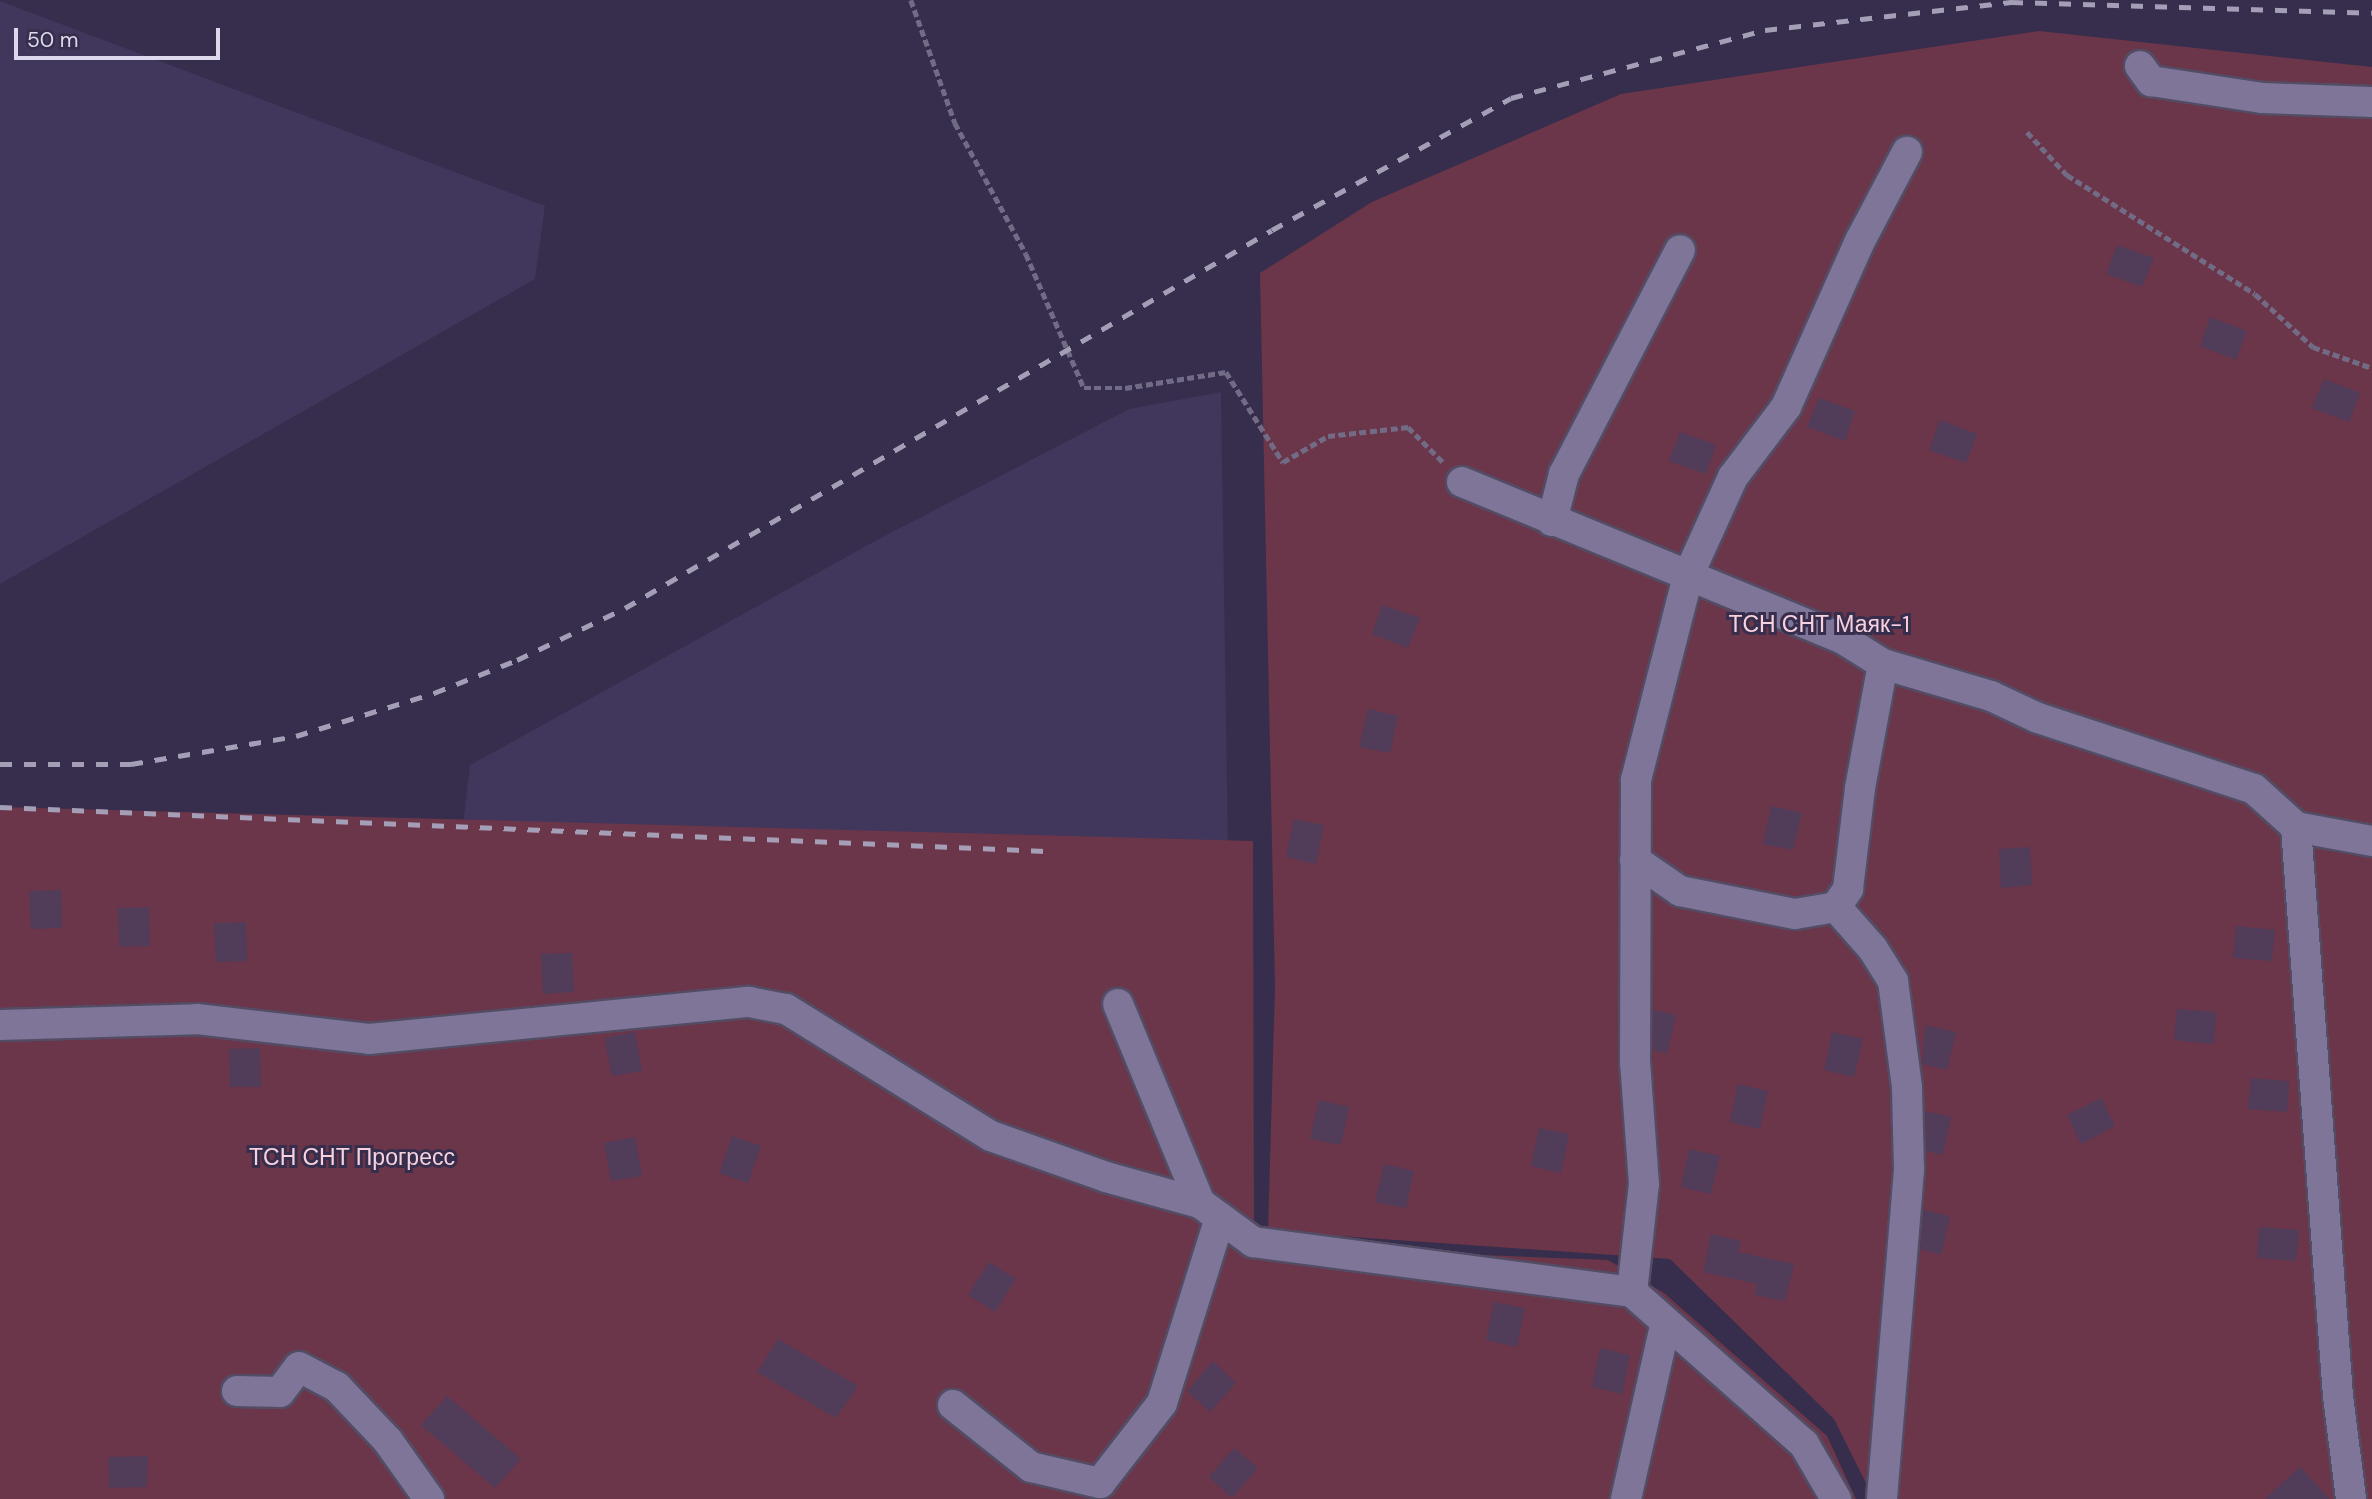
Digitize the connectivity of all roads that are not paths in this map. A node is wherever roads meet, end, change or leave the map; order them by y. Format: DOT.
graph roads {
  1 [pos="2140,66"];
  2 [pos="2372,102"];
  3 [pos="1907,152"];
  4 [pos="1680,250"];
  5 [pos="1462,482"];
  6 [pos="1552,521"];
  7 [pos="1688,576"];
  8 [pos="1883,664"];
  9 [pos="2296,827"];
  10 [pos="2372,841"];
  11 [pos="1635,860"];
  12 [pos="1836,907"];
  13 [pos="1118,1004"];
  14 [pos="0,1025"];
  15 [pos="1210,1211"];
  16 [pos="1632,1292"];
  17 [pos="1666,1322"];
  18 [pos="237,1391"];
  19 [pos="953,1405"];
  20 [pos="429,1499"];
  21 [pos="1626,1499"];
  22 [pos="1836,1499"];
  23 [pos="1882,1499"];
  24 [pos="2351,1499"];
  1 -- 2 [label="street"];
  3 -- 7 [label="street"];
  4 -- 6 [label="street"];
  5 -- 6 [label="street"];
  6 -- 7 [label="street"];
  7 -- 8 [label="street"];
  7 -- 11 [label="street"];
  8 -- 9 [label="street"];
  8 -- 12 [label="street"];
  9 -- 10 [label="street"];
  9 -- 24 [label="street"];
  11 -- 12 [label="street"];
  11 -- 16 [label="street"];
  12 -- 23 [label="street"];
  13 -- 15 [label="street"];
  14 -- 15 [label="street"];
  15 -- 16 [label="street"];
  15 -- 19 [label="street"];
  16 -- 17 [label="street"];
  17 -- 21 [label="street"];
  17 -- 22 [label="street"];
  18 -- 20 [label="street"];
}
